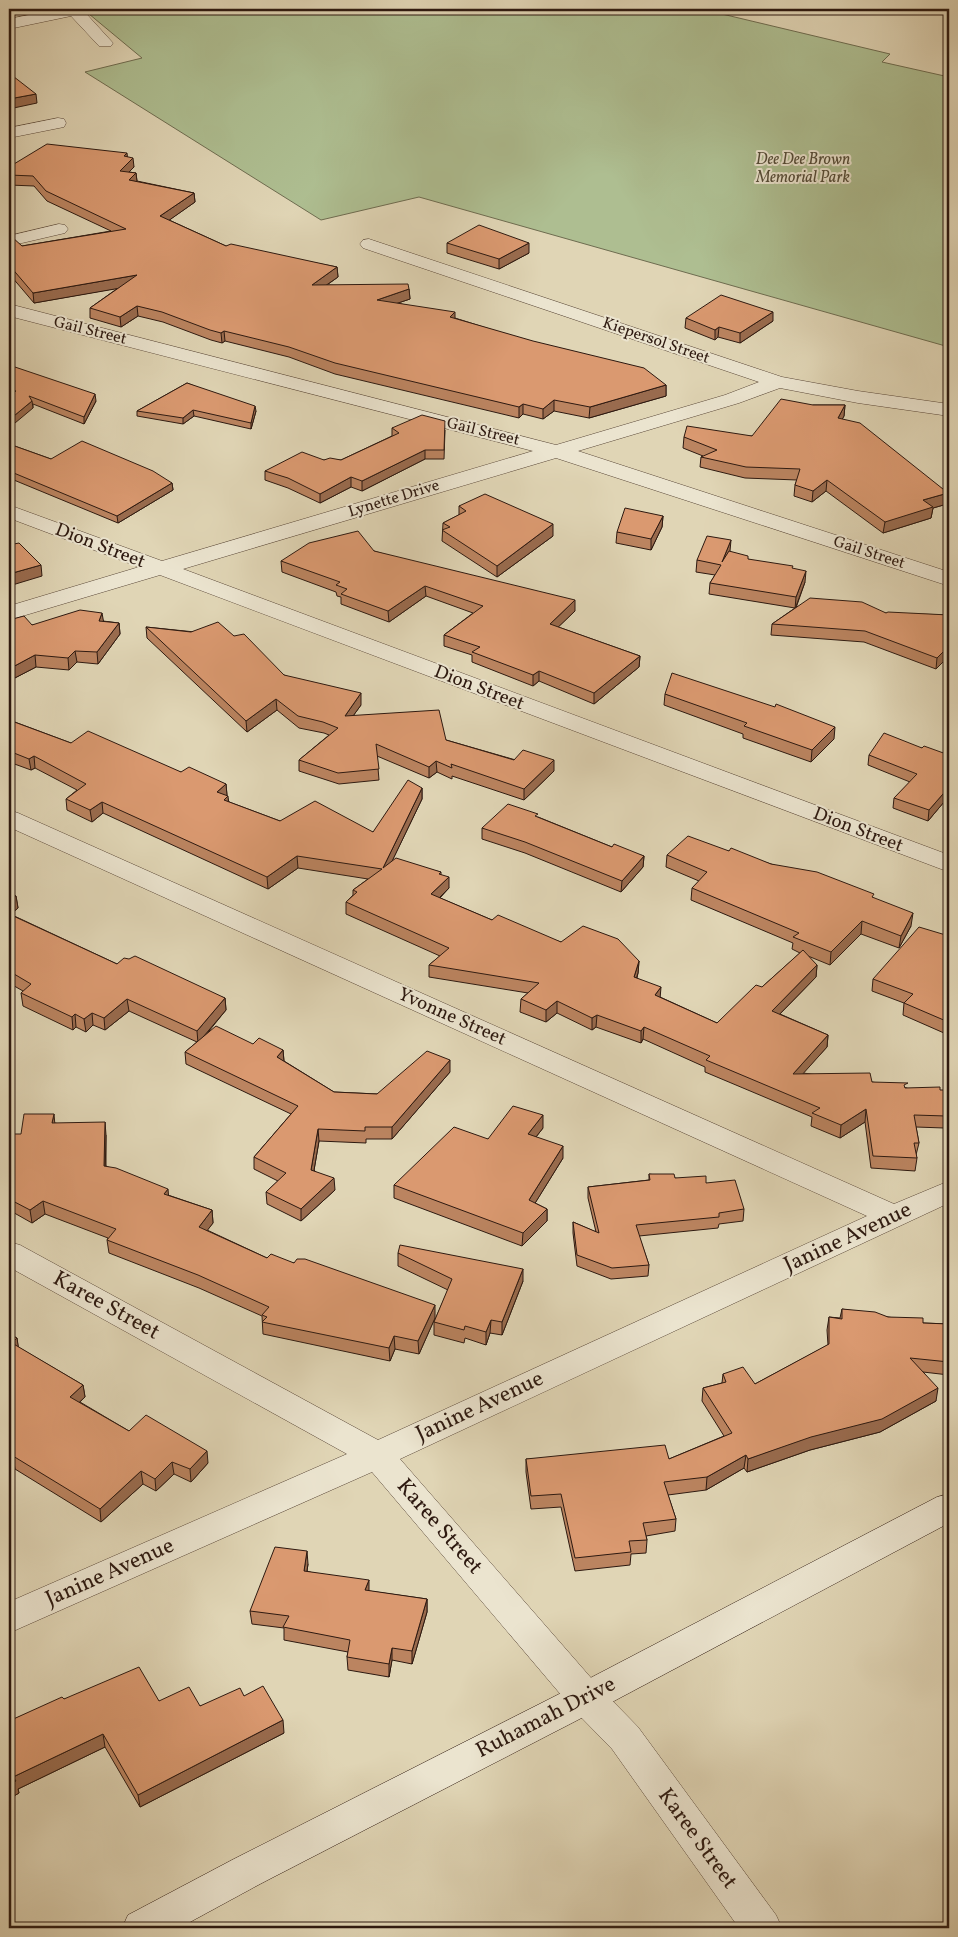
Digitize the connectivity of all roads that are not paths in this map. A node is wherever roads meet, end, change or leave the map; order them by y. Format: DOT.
graph roads {
  1 [pos="74,9"];
  2 [pos="944,9"];
  3 [pos="949,10"];
  4 [pos="9,24"];
  5 [pos="105,43"];
  6 [pos="58,122"];
  7 [pos="9,133"];
  8 [pos="59,230"];
  9 [pos="9,241"];
  10 [pos="369,244"];
  11 [pos="9,310"];
  12 [pos="778,382"];
  13 [pos="949,410"];
  14 [pos="556,451"];
  15 [pos="9,511"];
  16 [pos="160,568"];
  17 [pos="949,579"];
  18 [pos="9,613"];
  19 [pos="9,818"];
  20 [pos="949,864"];
  21 [pos="949,1191"];
  22 [pos="894,1216"];
  23 [pos="9,1253"];
  24 [pos="377,1454"];
  25 [pos="949,1507"];
  26 [pos="9,1618"];
  27 [pos="586,1698"];
  28 [pos="142,1928"];
  29 [pos="762,1928"];
  1 -- 4 [label="street"];
  1 -- 5 [label="street"];
  2 -- 3 [label="street"];
  6 -- 7 [label="street"];
  8 -- 9 [label="street"];
  10 -- 12 [label="street, Kiepersol Street"];
  11 -- 14 [label="street, Gail Street"];
  12 -- 13 [label="street, Kiepersol Street"];
  12 -- 14 [label="street, Lynette Drive"];
  14 -- 16 [label="street, Lynette Drive"];
  14 -- 17 [label="street, Gail Street"];
  15 -- 16 [label="street, Dion Street"];
  16 -- 18 [label="street, Lynette Drive"];
  16 -- 20 [label="street, Dion Street"];
  19 -- 22 [label="street, Yvonne Street"];
  21 -- 22 [label="street, Janine Avenue"];
  22 -- 24 [label="street, Janine Avenue"];
  23 -- 24 [label="street, Karee Street"];
  24 -- 26 [label="street, Janine Avenue"];
  24 -- 27 [label="street, Karee Street"];
  25 -- 27 [label="street, Ruhamah Drive"];
  27 -- 28 [label="street, Ruhamah Drive"];
  27 -- 29 [label="street, Karee Street"];
}
